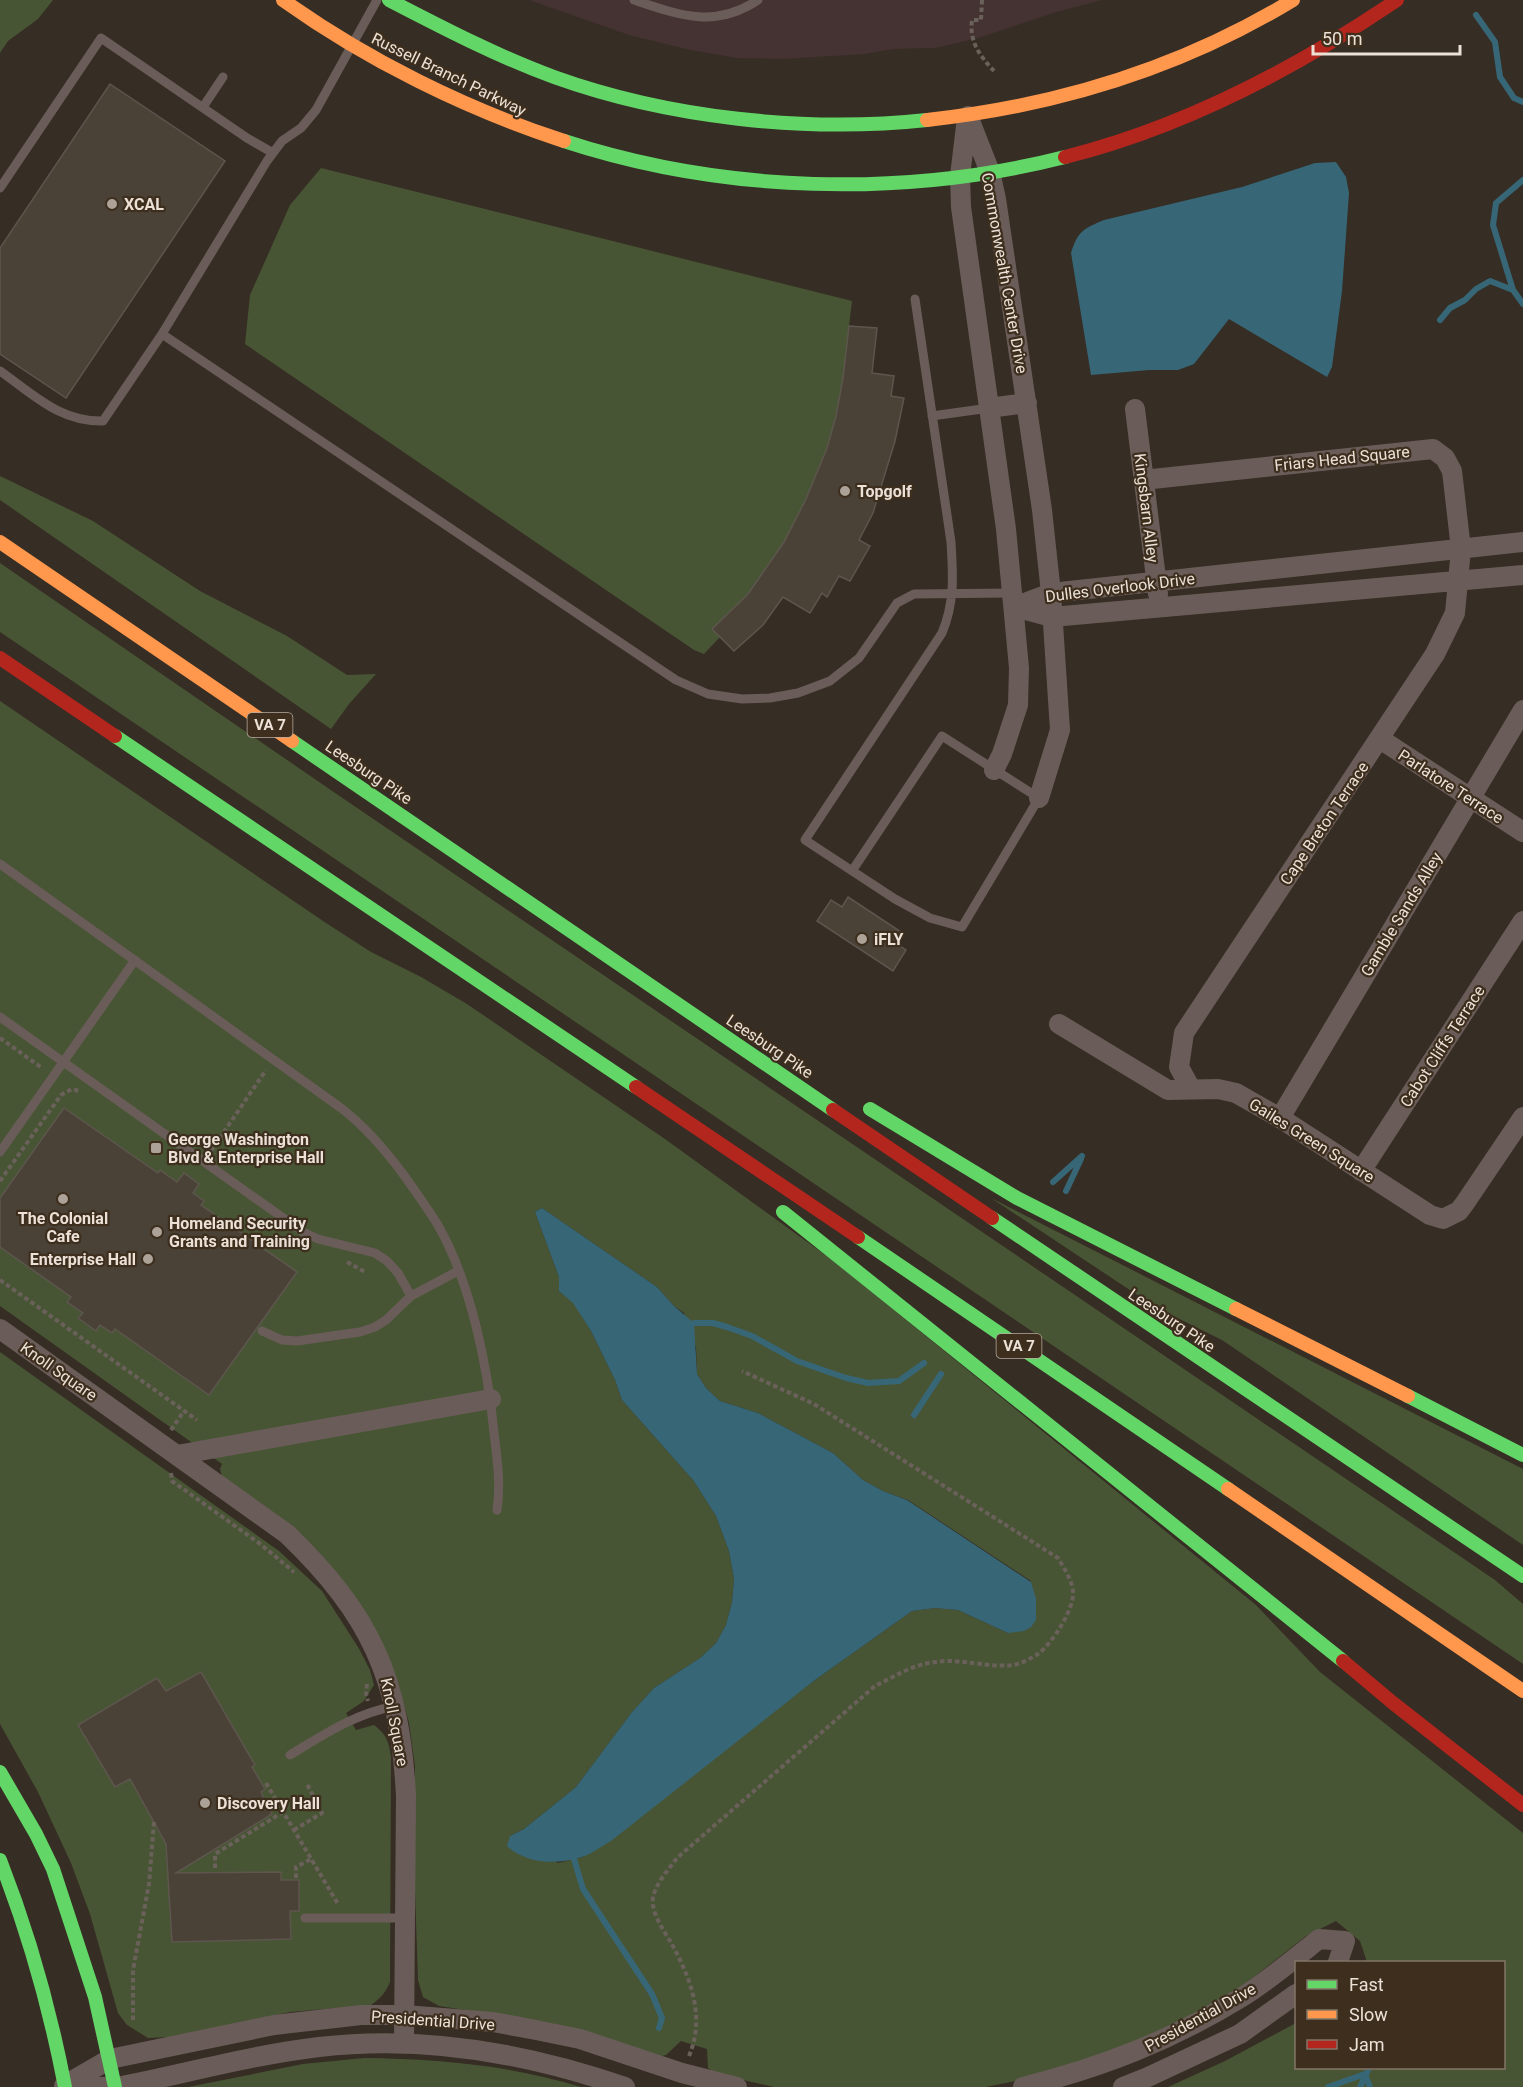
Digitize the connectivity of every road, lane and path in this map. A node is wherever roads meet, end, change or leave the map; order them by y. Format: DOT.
graph roads {
  1 [pos="283,0"];
  2 [pos="378,0"];
  3 [pos="389,0"];
  4 [pos="635,0"];
  5 [pos="758,0"];
  6 [pos="982,0"];
  7 [pos="1293,0"];
  8 [pos="1397,0"];
  9 [pos="351,45"];
  10 [pos="994,71"];
  11 [pos="223,77"];
  12 [pos="203,107"];
  13 [pos="968,116"];
  14 [pos="273,153"];
  15 [pos="990,172"];
  16 [pos="960,177"];
  17 [pos="0,188"];
  18 [pos="915,299"];
  19 [pos="162,334"];
  20 [pos="0,371"];
  21 [pos="1027,403"];
  22 [pos="989,408"];
  23 [pos="1135,409"];
  24 [pos="932,416"];
  25 [pos="1143,480"];
  26 [pos="0,542"];
  27 [pos="1523,542"];
  28 [pos="1461,549"];
  29 [pos="1523,575"];
  30 [pos="1459,581"];
  31 [pos="1157,582"];
  32 [pos="952,593"];
  33 [pos="1051,593"];
  34 [pos="1013,600"];
  35 [pos="1160,607"];
  36 [pos="1052,617"];
  37 [pos="0,657"];
  38 [pos="1523,711"];
  39 [pos="1380,739"];
  40 [pos="994,770"];
  41 [pos="1040,798"];
  42 [pos="1471,798"];
  43 [pos="1523,832"];
  44 [pos="0,864"];
  45 [pos="852,871"];
  46 [pos="540,909"];
  47 [pos="1523,921"];
  48 [pos="135,960"];
  49 [pos="512,1005"];
  50 [pos="0,1017"];
  51 [pos="1059,1024"];
  52 [pos="744,1033"];
  53 [pos="0,1038"];
  54 [pos="273,1059"];
  55 [pos="63,1061"];
  56 [pos="53,1076"];
  57 [pos="72,1089"];
  58 [pos="1191,1089"];
  59 [pos="85,1093"];
  60 [pos="857,1102"];
  61 [pos="1523,1117"];
  62 [pos="1280,1118"];
  63 [pos="702,1148"];
  64 [pos="0,1152"];
  65 [pos="204,1162"];
  66 [pos="1361,1171"];
  67 [pos="0,1181"];
  68 [pos="776,1206"];
  69 [pos="338,1259"];
  70 [pos="458,1271"];
  71 [pos="365,1272"];
  72 [pos="0,1280"];
  73 [pos="411,1296"];
  74 [pos="0,1329"];
  75 [pos="262,1331"];
  76 [pos="742,1371"];
  77 [pos="491,1399"];
  78 [pos="184,1411"];
  79 [pos="197,1420"];
  80 [pos="174,1452"];
  81 [pos="1523,1455"];
  82 [pos="497,1510"];
  83 [pos="1523,1576"];
  84 [pos="300,1578"];
  85 [pos="368,1680"];
  86 [pos="1523,1690"];
  87 [pos="394,1706"];
  88 [pos="371,1711"];
  89 [pos="290,1755"];
  90 [pos="1477,1770"];
  91 [pos="0,1772"];
  92 [pos="306,1782"];
  93 [pos="266,1783"];
  94 [pos="1523,1805"];
  95 [pos="283,1812"];
  96 [pos="1523,1815"];
  97 [pos="154,1822"];
  98 [pos="294,1830"];
  99 [pos="311,1859"];
  100 [pos="0,1860"];
  101 [pos="215,1868"];
  102 [pos="296,1878"];
  103 [pos="304,1918"];
  104 [pos="346,1918"];
  105 [pos="405,1918"];
  106 [pos="1338,1961"];
  107 [pos="1295,1995"];
  108 [pos="405,2015"];
  109 [pos="134,2020"];
  110 [pos="404,2043"];
  111 [pos="110,2059"];
  112 [pos="682,2073"];
  113 [pos="62,2086"];
  114 [pos="106,2087"];
  115 [pos="116,2087"];
  116 [pos="625,2087"];
  117 [pos="736,2087"];
  118 [pos="1023,2087"];
  119 [pos="1123,2087"];
  1 -- 9 [label="main road, Russell Branch Parkway"];
  2 -- 9 [label="lane"];
  3 -- 13 [label="main road"];
  4 -- 5 [label="lane"];
  6 -- 10 [label="path"];
  7 -- 13 [label="main road"];
  8 -- 15 [label="main road, Russell Branch Parkway"];
  9 -- 14 [label="lane"];
  9 -- 16 [label="main road, Russell Branch Parkway"];
  11 -- 12 [label="lane"];
  12 -- 14 [label="lane"];
  12 -- 17 [label="lane"];
  13 -- 15 [label="street, Commonwealth Center Drive"];
  13 -- 16 [label="street, Commonwealth Center Drive"];
  14 -- 19 [label="lane"];
  15 -- 16 [label="main road, Russell Branch Parkway"];
  15 -- 21 [label="street, Commonwealth Center Drive"];
  16 -- 22 [label="street, Commonwealth Center Drive"];
  18 -- 24 [label="lane"];
  19 -- 20 [label="lane"];
  19 -- 32 [label="lane"];
  21 -- 22 [label="street"];
  21 -- 33 [label="street, Commonwealth Center Drive"];
  22 -- 24 [label="lane"];
  22 -- 34 [label="street, Commonwealth Center Drive"];
  23 -- 25 [label="street, Kingsbarn Alley"];
  24 -- 32 [label="lane"];
  25 -- 28 [label="street, Friars Head Square"];
  25 -- 31 [label="street, Kingsbarn Alley"];
  26 -- 46 [label="main road, Leesburg Pike / VA 7"];
  27 -- 28 [label="street, Dulles Overlook Drive"];
  28 -- 30 [label="street, Cape Breton Terrace"];
  28 -- 31 [label="street, Dulles Overlook Drive"];
  29 -- 30 [label="street, Dulles Overlook Drive"];
  30 -- 35 [label="street, Dulles Overlook Drive"];
  30 -- 39 [label="street, Cape Breton Terrace"];
  31 -- 33 [label="street, Dulles Overlook Drive"];
  31 -- 35 [label="street, Kingsbarn Alley"];
  32 -- 34 [label="lane"];
  32 -- 45 [label="lane"];
  33 -- 34 [label="street, Dulles Overlook Drive"];
  33 -- 36 [label="street, Commonwealth Center Drive"];
  34 -- 36 [label="street, Dulles Overlook Drive"];
  34 -- 40 [label="street, Commonwealth Center Drive"];
  35 -- 36 [label="street, Dulles Overlook Drive"];
  36 -- 41 [label="street, Commonwealth Center Drive"];
  37 -- 49 [label="main road, VA 7"];
  38 -- 42 [label="street, Gamble Sands Alley"];
  39 -- 42 [label="street, Parlatore Terrace"];
  39 -- 58 [label="street, Cape Breton Terrace"];
  40 -- 41 [label="lane"];
  40 -- 45 [label="lane"];
  41 -- 45 [label="lane"];
  42 -- 43 [label="street, Parlatore Terrace"];
  42 -- 62 [label="street, Gamble Sands Alley"];
  44 -- 48 [label="lane"];
  46 -- 52 [label="main road"];
  46 -- 83 [label="main road, Leesburg Pike / VA 7"];
  47 -- 66 [label="street, Cabot Cliffs Terrace"];
  48 -- 54 [label="lane"];
  48 -- 55 [label="lane"];
  49 -- 63 [label="main road"];
  49 -- 86 [label="main road, VA 7"];
  50 -- 55 [label="lane"];
  51 -- 58 [label="street, Gailes Green Square"];
  53 -- 56 [label="path"];
  54 -- 65 [label="path"];
  54 -- 70 [label="lane"];
  55 -- 56 [label="lane"];
  55 -- 65 [label="lane"];
  56 -- 57 [label="path"];
  56 -- 64 [label="lane"];
  57 -- 59 [label="path"];
  57 -- 67 [label="path"];
  58 -- 62 [label="street, Gailes Green Square"];
  60 -- 81 [label="main road"];
  61 -- 66 [label="street, Gailes Green Square"];
  62 -- 66 [label="street, Gailes Green Square"];
  65 -- 73 [label="lane"];
  68 -- 90 [label="main road"];
  69 -- 71 [label="path"];
  70 -- 73 [label="lane"];
  70 -- 77 [label="lane"];
  72 -- 78 [label="path"];
  73 -- 75 [label="lane"];
  74 -- 80 [label="street, Knoll Square"];
  76 -- 112 [label="path"];
  77 -- 80 [label="street"];
  77 -- 82 [label="lane"];
  78 -- 79 [label="path"];
  78 -- 80 [label="path"];
  80 -- 84 [label="path"];
  80 -- 87 [label="street, Knoll Square"];
  85 -- 88 [label="path"];
  87 -- 88 [label="lane"];
  87 -- 105 [label="street, Knoll Square"];
  88 -- 89 [label="lane"];
  90 -- 94 [label="main road"];
  90 -- 96 [label="main road"];
  91 -- 111 [label="main road"];
  92 -- 98 [label="path"];
  93 -- 95 [label="path"];
  95 -- 98 [label="path"];
  95 -- 101 [label="path"];
  97 -- 109 [label="path"];
  98 -- 99 [label="path"];
  99 -- 102 [label="path"];
  99 -- 104 [label="path"];
  100 -- 113 [label="main road"];
  103 -- 104 [label="lane"];
  104 -- 105 [label="lane"];
  105 -- 108 [label="street, Knoll Square"];
  106 -- 118 [label="street, Presidential Drive"];
  107 -- 119 [label="street, Presidential Drive"];
  108 -- 110 [label="street, Knoll Square"];
  108 -- 111 [label="street, Presidential Drive"];
  108 -- 112 [label="street, Presidential Drive"];
  110 -- 115 [label="street, Presidential Drive"];
  110 -- 116 [label="street, Presidential Drive"];
  111 -- 113 [label="street, Presidential Drive"];
  111 -- 115 [label="main road"];
  112 -- 117 [label="street, Presidential Drive"];
  113 -- 114 [label="street"];
}
